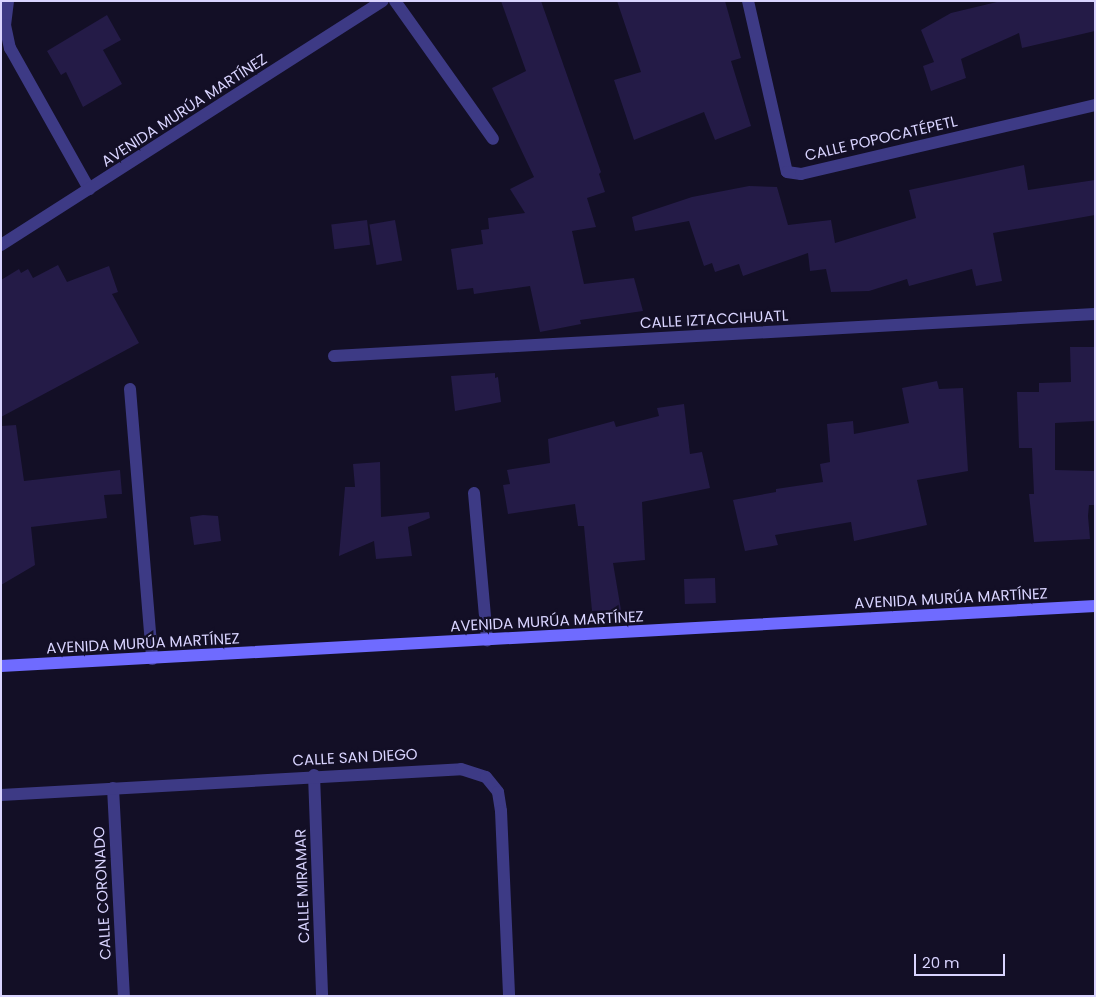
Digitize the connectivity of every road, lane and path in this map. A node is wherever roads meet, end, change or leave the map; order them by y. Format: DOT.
graph roads {
  1 [pos="8,1"];
  2 [pos="384,1"];
  3 [pos="395,1"];
  4 [pos="748,1"];
  5 [pos="1095,105"];
  6 [pos="493,139"];
  7 [pos="89,189"];
  8 [pos="1,246"];
  9 [pos="1095,314"];
  10 [pos="334,356"];
  11 [pos="130,389"];
  12 [pos="474,493"];
  13 [pos="1095,606"];
  14 [pos="487,640"];
  15 [pos="152,659"];
  16 [pos="1,666"];
  17 [pos="314,775"];
  18 [pos="113,788"];
  19 [pos="1,795"];
  20 [pos="124,996"];
  21 [pos="322,996"];
  22 [pos="509,996"];
  1 -- 7 [label="street"];
  2 -- 7 [label="street, AVENIDA MURÚA MARTÍNEZ"];
  3 -- 6 [label="street"];
  4 -- 5 [label="street, CALLE POPOCATÉPETL"];
  7 -- 8 [label="street, AVENIDA MURÚA MARTÍNEZ"];
  9 -- 10 [label="street, CALLE IZTACCIHUATL"];
  11 -- 15 [label="street"];
  12 -- 14 [label="street"];
  13 -- 14 [label="street, AVENIDA MURÚA MARTÍNEZ"];
  14 -- 15 [label="street, AVENIDA MURÚA MARTÍNEZ"];
  15 -- 16 [label="street, AVENIDA MURÚA MARTÍNEZ"];
  17 -- 18 [label="street, CALLE SAN DIEGO"];
  17 -- 21 [label="street, CALLE MIRAMAR"];
  17 -- 22 [label="street, CALLE SAN DIEGO"];
  18 -- 19 [label="street, CALLE SAN DIEGO"];
  18 -- 20 [label="street, CALLE CORONADO"];
}
